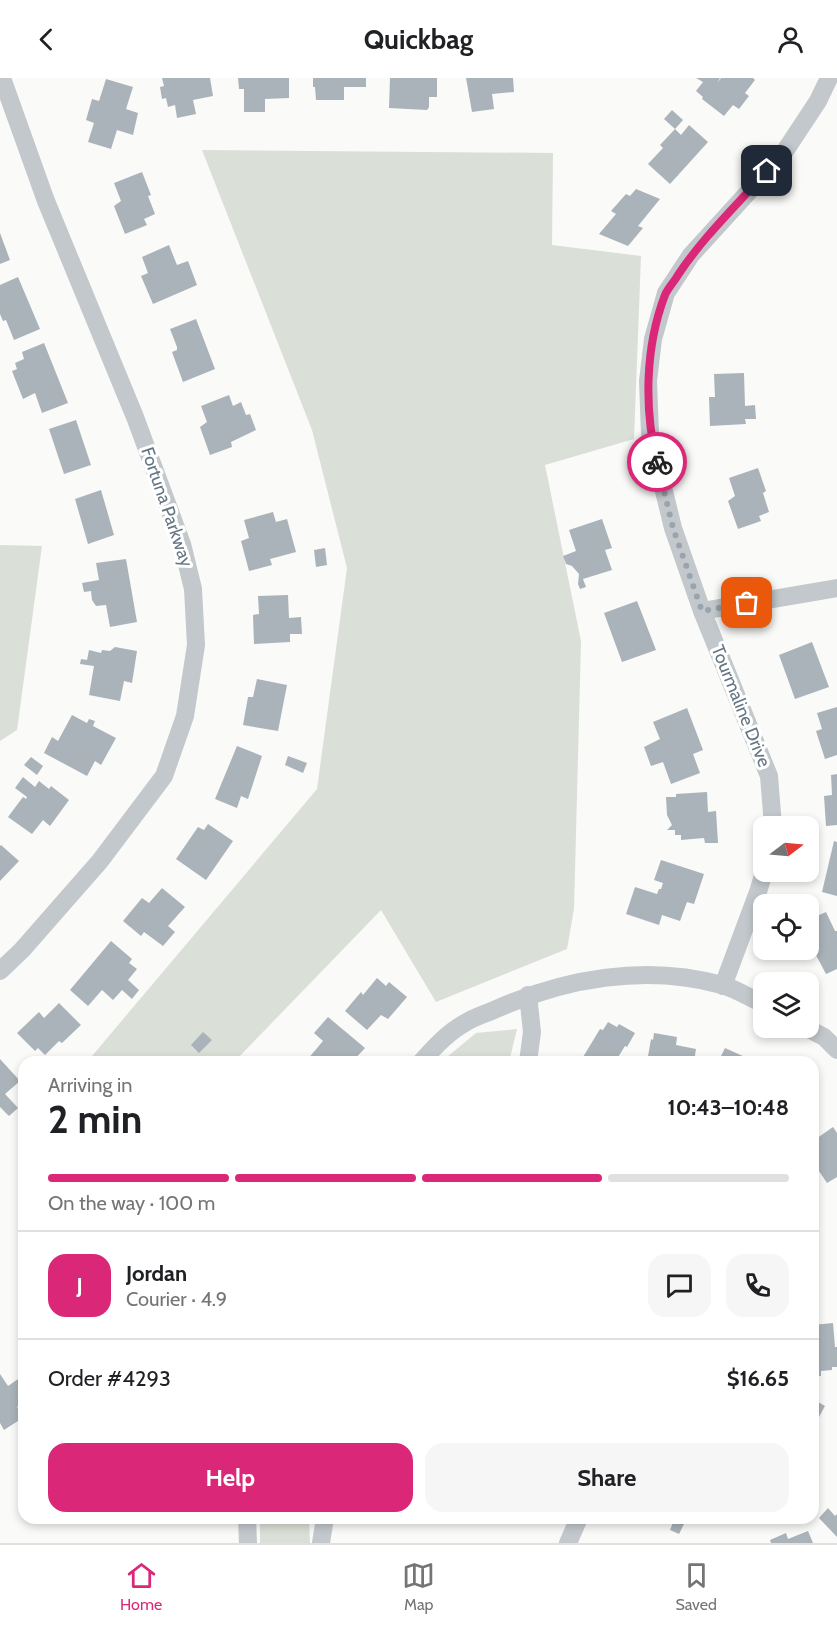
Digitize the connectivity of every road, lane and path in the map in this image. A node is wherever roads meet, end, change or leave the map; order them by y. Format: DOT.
graph roads {
  1 [pos="2,78"];
  2 [pos="829,78"];
  3 [pos="837,588"];
  4 [pos="702,611"];
  5 [pos="772,816"];
  6 [pos="761,882"];
  7 [pos="0,971"];
  8 [pos="723,986"];
  9 [pos="528,995"];
  10 [pos="753,999"];
  11 [pos="819,1034"];
  12 [pos="837,1050"];
  13 [pos="427,1056"];
  14 [pos="529,1056"];
  15 [pos="247,1524"];
  16 [pos="324,1524"];
  17 [pos="576,1524"];
  18 [pos="248,1543"];
  19 [pos="321,1543"];
  20 [pos="568,1543"];
  1 -- 7 [label="street, Fortuna Parkway"];
  2 -- 4 [label="street, Tourmaline Drive"];
  3 -- 4 [label="street"];
  4 -- 5 [label="street, Tourmaline Drive"];
  6 -- 8 [label="street"];
  8 -- 9 [label="street"];
  8 -- 10 [label="street"];
  9 -- 13 [label="street"];
  9 -- 14 [label="street"];
  11 -- 12 [label="street"];
  15 -- 18 [label="street"];
  16 -- 19 [label="street"];
  17 -- 20 [label="street"];
}
